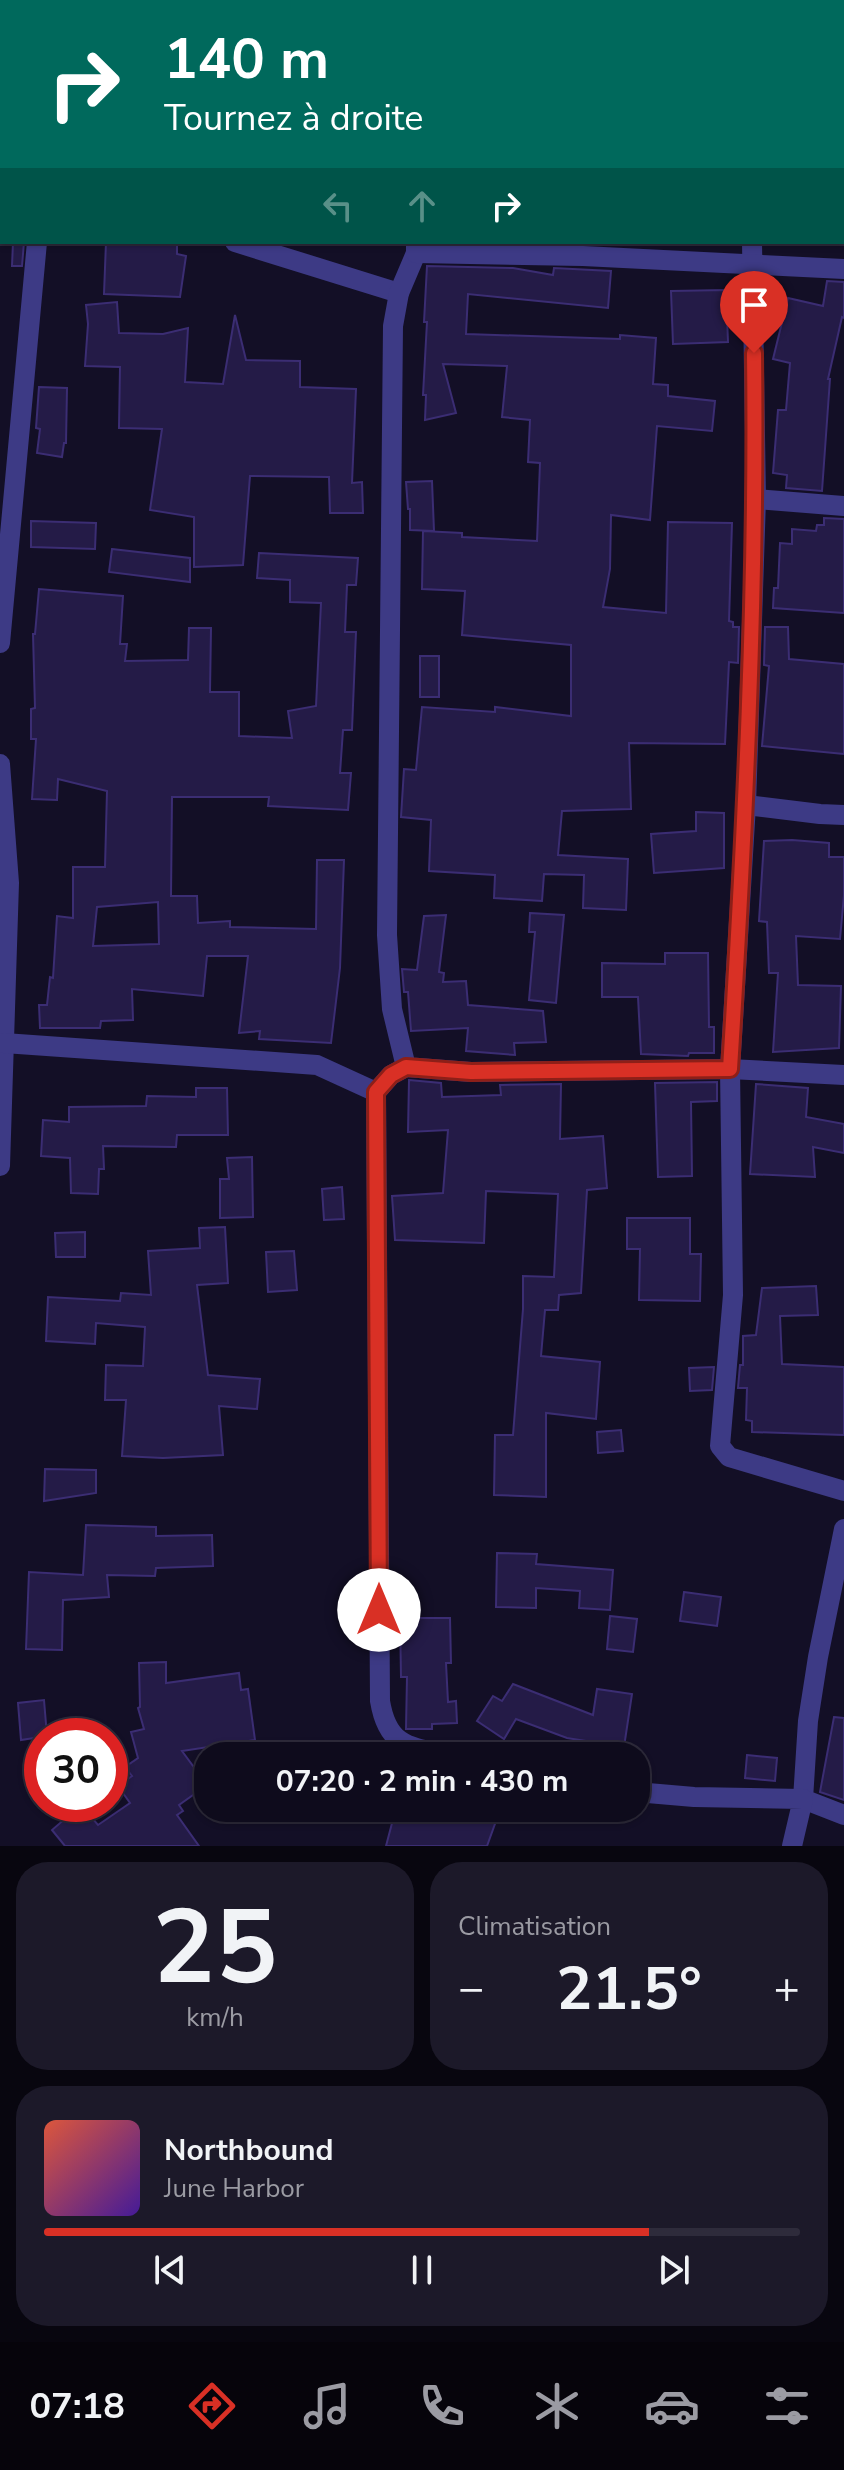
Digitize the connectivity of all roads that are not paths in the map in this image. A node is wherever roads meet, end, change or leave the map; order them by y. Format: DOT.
graph roads {
  1 [pos="37,244"];
  2 [pos="241,244"];
  3 [pos="752,244"];
  4 [pos="416,247"];
  5 [pos="753,266"];
  6 [pos="844,269"];
  7 [pos="399,293"];
  8 [pos="756,499"];
  9 [pos="844,506"];
  10 [pos="0,643"];
  11 [pos="0,764"];
  12 [pos="746,805"];
  13 [pos="844,815"];
  14 [pos="4,1043"];
  15 [pos="406,1067"];
  16 [pos="730,1069"];
  17 [pos="844,1075"];
  18 [pos="376,1092"];
  19 [pos="0,1166"];
  20 [pos="844,1491"];
  21 [pos="844,1529"];
  22 [pos="400,1742"];
  23 [pos="650,1793"];
  24 [pos="803,1799"];
  25 [pos="844,1815"];
  26 [pos="792,1846"];
  1 -- 10 [label="street"];
  2 -- 7 [label="street"];
  3 -- 5 [label="street"];
  4 -- 5 [label="street"];
  4 -- 7 [label="street"];
  5 -- 6 [label="street"];
  5 -- 8 [label="street"];
  7 -- 15 [label="street"];
  8 -- 9 [label="street"];
  8 -- 12 [label="street"];
  11 -- 14 [label="street"];
  12 -- 13 [label="street"];
  12 -- 16 [label="street"];
  14 -- 18 [label="street"];
  14 -- 19 [label="street"];
  15 -- 16 [label="street"];
  15 -- 18 [label="street"];
  16 -- 17 [label="street"];
  16 -- 20 [label="street"];
  18 -- 22 [label="street"];
  21 -- 24 [label="street"];
  23 -- 24 [label="street"];
  24 -- 25 [label="street"];
  24 -- 26 [label="street"];
}
